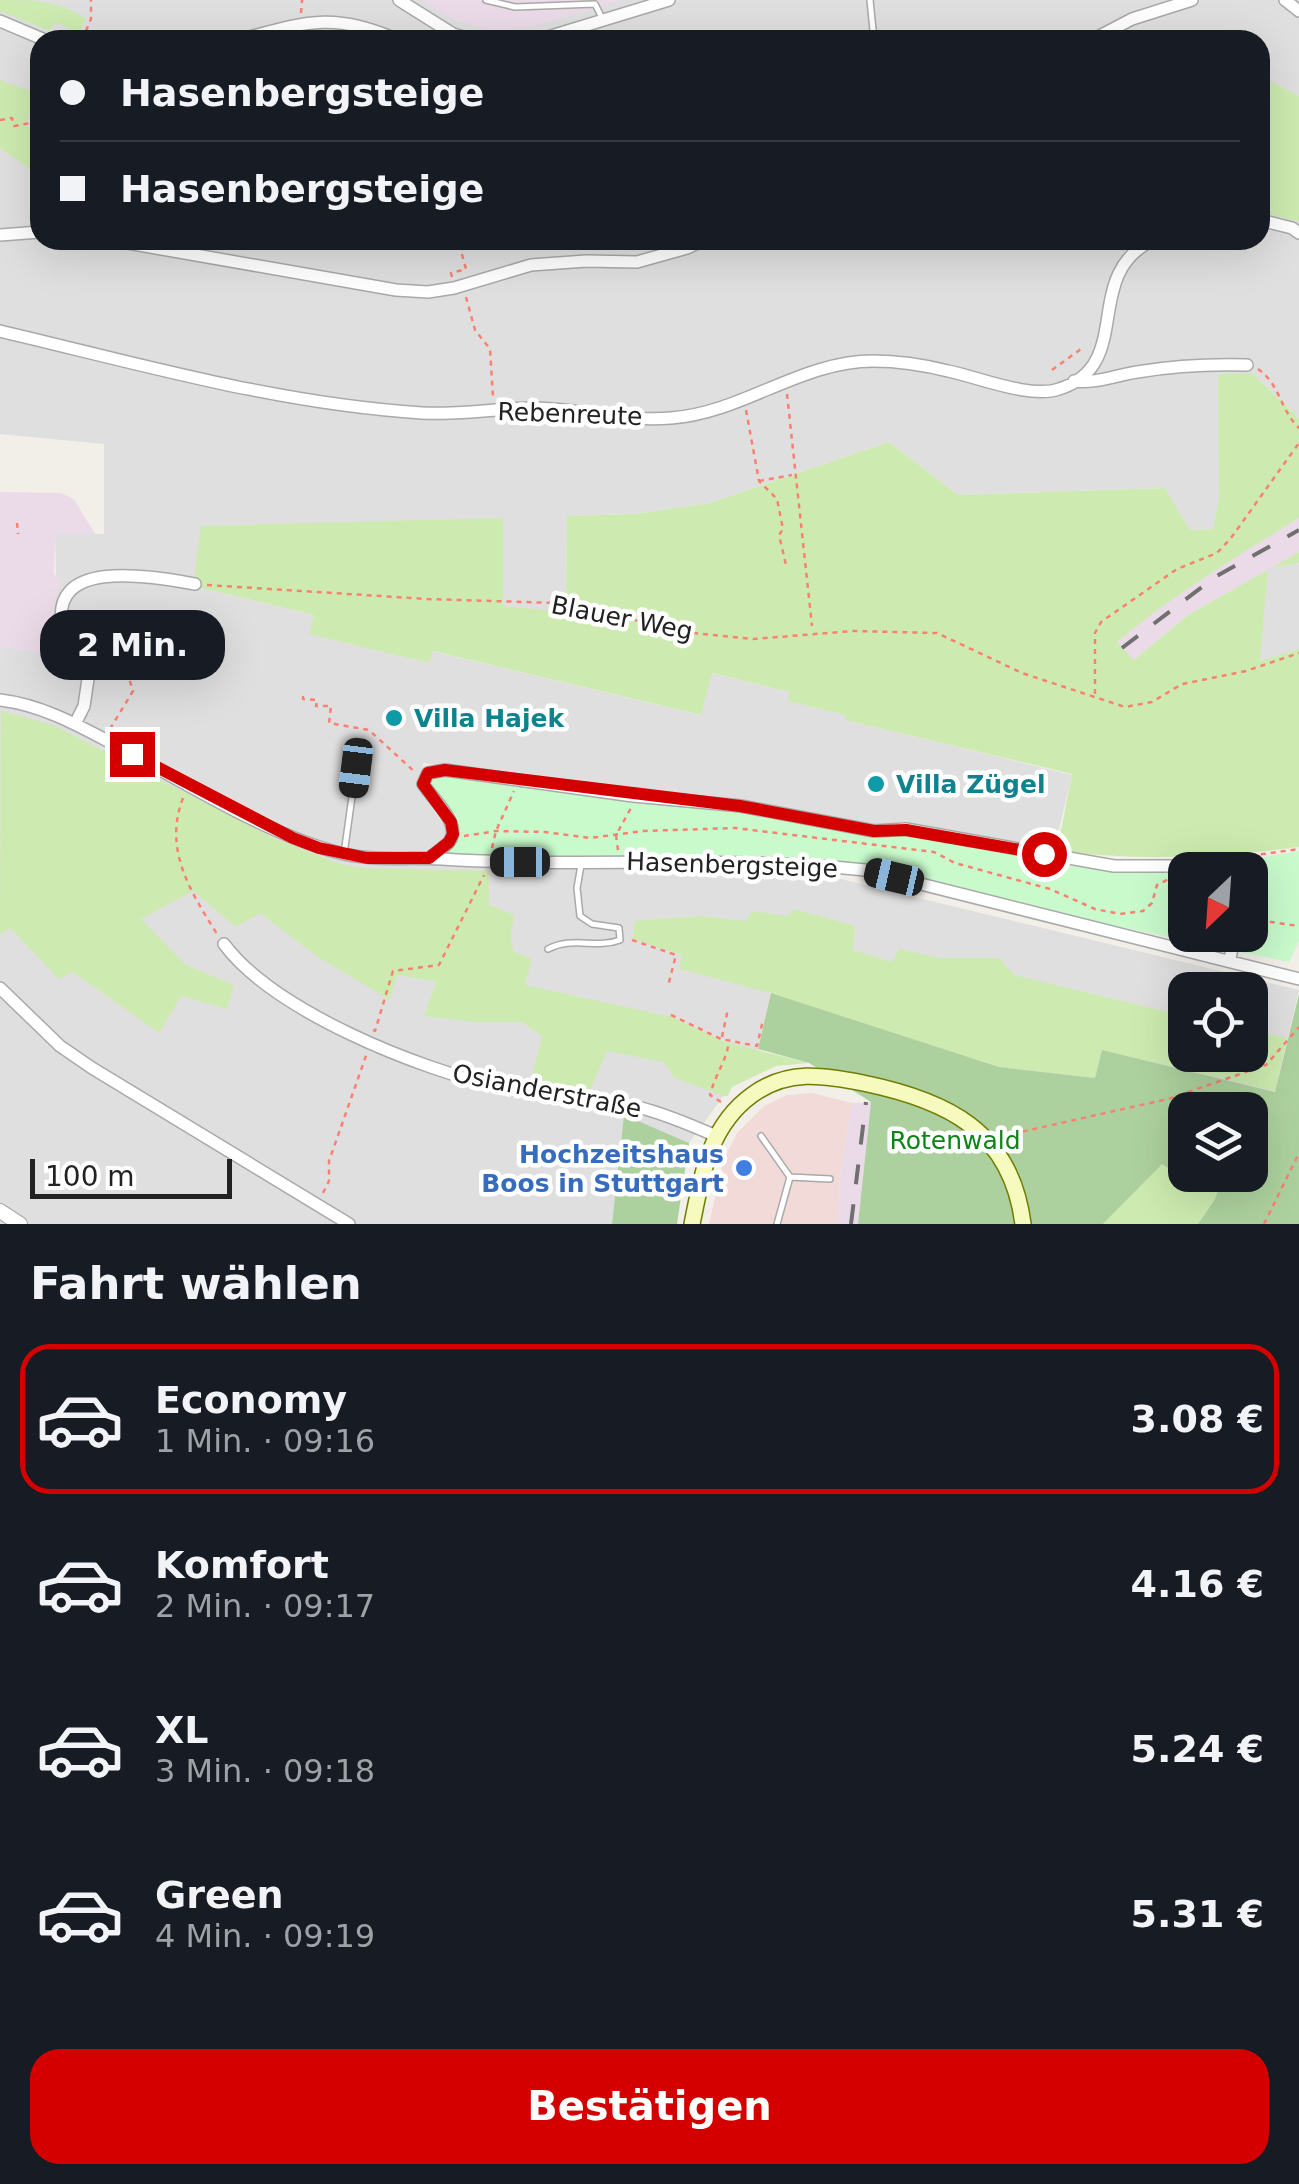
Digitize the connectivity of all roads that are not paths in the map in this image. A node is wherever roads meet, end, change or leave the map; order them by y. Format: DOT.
graph roads {
  1 [pos="399,0"];
  2 [pos="486,0"];
  3 [pos="670,0"];
  4 [pos="870,0"];
  5 [pos="1192,0"];
  6 [pos="1285,0"];
  7 [pos="1299,11"];
  8 [pos="604,20"];
  9 [pos="0,21"];
  10 [pos="277,30"];
  11 [pos="376,30"];
  12 [pos="451,30"];
  13 [pos="571,30"];
  14 [pos="873,30"];
  15 [pos="1111,30"];
  16 [pos="30,34"];
  17 [pos="1270,222"];
  18 [pos="30,232"];
  19 [pos="1299,233"];
  20 [pos="0,234"];
  21 [pos="167,250"];
  22 [pos="674,250"];
  23 [pos="1137,250"];
  24 [pos="0,331"];
  25 [pos="1248,365"];
  26 [pos="1074,382"];
  27 [pos="195,584"];
  28 [pos="0,700"];
  29 [pos="75,724"];
  30 [pos="356,768"];
  31 [pos="344,854"];
  32 [pos="429,858"];
  33 [pos="582,862"];
  34 [pos="1168,866"];
  35 [pos="224,944"];
  36 [pos="548,949"];
  37 [pos="1231,952"];
  38 [pos="1230,960"];
  39 [pos="1299,979"];
  40 [pos="0,988"];
  41 [pos="716,1136"];
  42 [pos="761,1136"];
  43 [pos="790,1177"];
  44 [pos="830,1179"];
  45 [pos="0,1211"];
  46 [pos="20,1224"];
  47 [pos="349,1224"];
  48 [pos="692,1224"];
  49 [pos="777,1224"];
  50 [pos="1023,1224"];
  1 -- 12 [label="street"];
  2 -- 8 [label="lane"];
  3 -- 8 [label="street"];
  4 -- 14 [label="lane"];
  5 -- 15 [label="street"];
  6 -- 7 [label="street"];
  8 -- 13 [label="street"];
  9 -- 16 [label="street"];
  10 -- 11 [label="street"];
  17 -- 19 [label="street"];
  18 -- 20 [label="street"];
  21 -- 22 [label="street"];
  23 -- 26 [label="street"];
  24 -- 26 [label="street, Rebenreute"];
  25 -- 26 [label="street, Rebenreute"];
  27 -- 29 [label="street"];
  28 -- 29 [label="street, Hasenbergsteige"];
  29 -- 31 [label="street, Hasenbergsteige"];
  30 -- 31 [label="lane"];
  31 -- 32 [label="street, Hasenbergsteige"];
  32 -- 33 [label="street, Hasenbergsteige"];
  32 -- 34 [label="street, Hasenbergsteige"];
  33 -- 36 [label="lane"];
  33 -- 38 [label="street, Hasenbergsteige"];
  35 -- 41 [label="street, Osianderstraße"];
  37 -- 38 [label="street"];
  38 -- 39 [label="street, Hasenbergsteige"];
  40 -- 47 [label="street"];
  41 -- 48 [label="main road"];
  41 -- 50 [label="main road"];
  42 -- 43 [label="lane"];
  43 -- 44 [label="lane"];
  43 -- 49 [label="lane"];
  45 -- 46 [label="street"];
}
